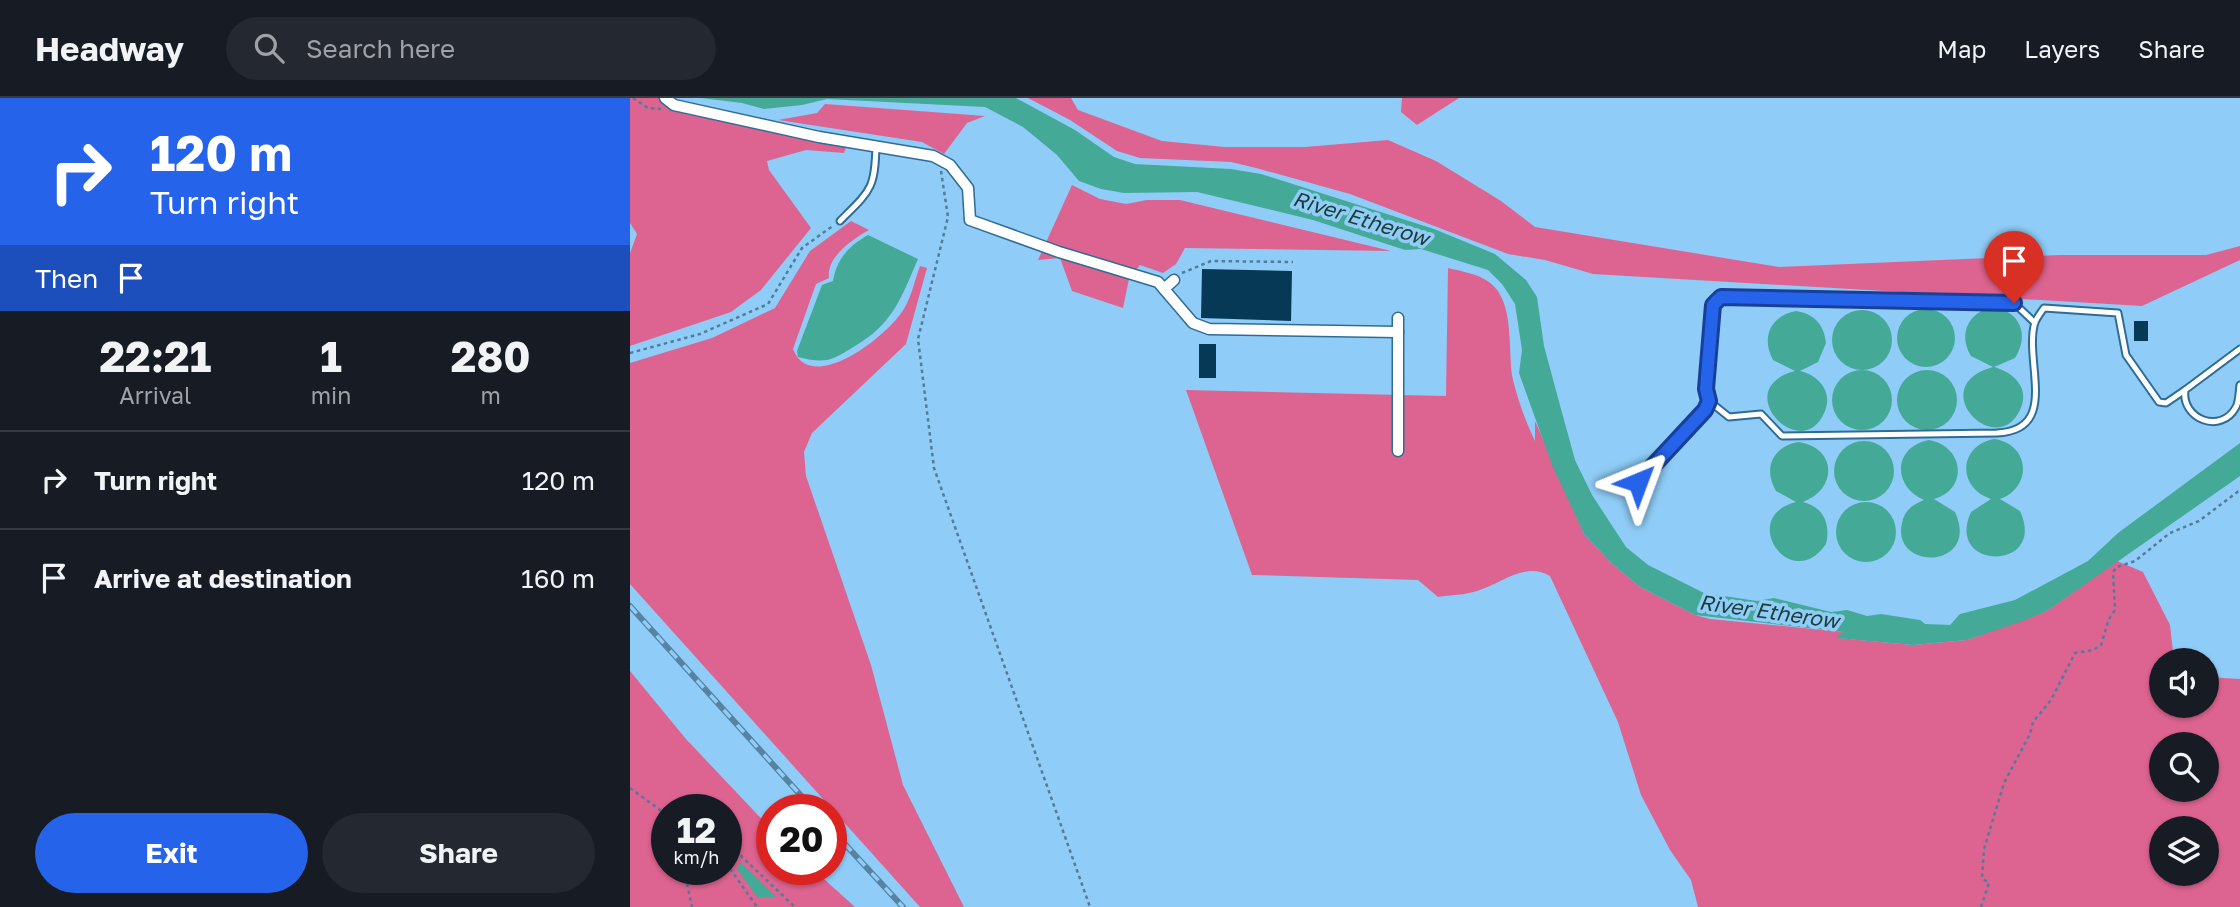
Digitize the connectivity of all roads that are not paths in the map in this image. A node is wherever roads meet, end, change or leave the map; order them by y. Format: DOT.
graph roads {
  1 [pos="665,98"];
  2 [pos="876,145"];
  3 [pos="840,220"];
  4 [pos="1174,280"];
  5 [pos="1164,289"];
  6 [pos="1398,318"];
  7 [pos="2035,323"];
  8 [pos="1398,332"];
  9 [pos="2240,349"];
  10 [pos="2240,386"];
  11 [pos="2185,390"];
  12 [pos="1709,401"];
  13 [pos="1398,451"];
  14 [pos="1638,482"];
  1 -- 2 [label="street"];
  2 -- 3 [label="lane"];
  2 -- 5 [label="street"];
  4 -- 5 [label="street"];
  5 -- 8 [label="street"];
  6 -- 8 [label="street"];
  7 -- 11 [label="lane"];
  7 -- 12 [label="lane"];
  7 -- 12 [label="lane"];
  8 -- 13 [label="street"];
  9 -- 11 [label="lane"];
  10 -- 11 [label="lane"];
  12 -- 14 [label="lane"];
}
